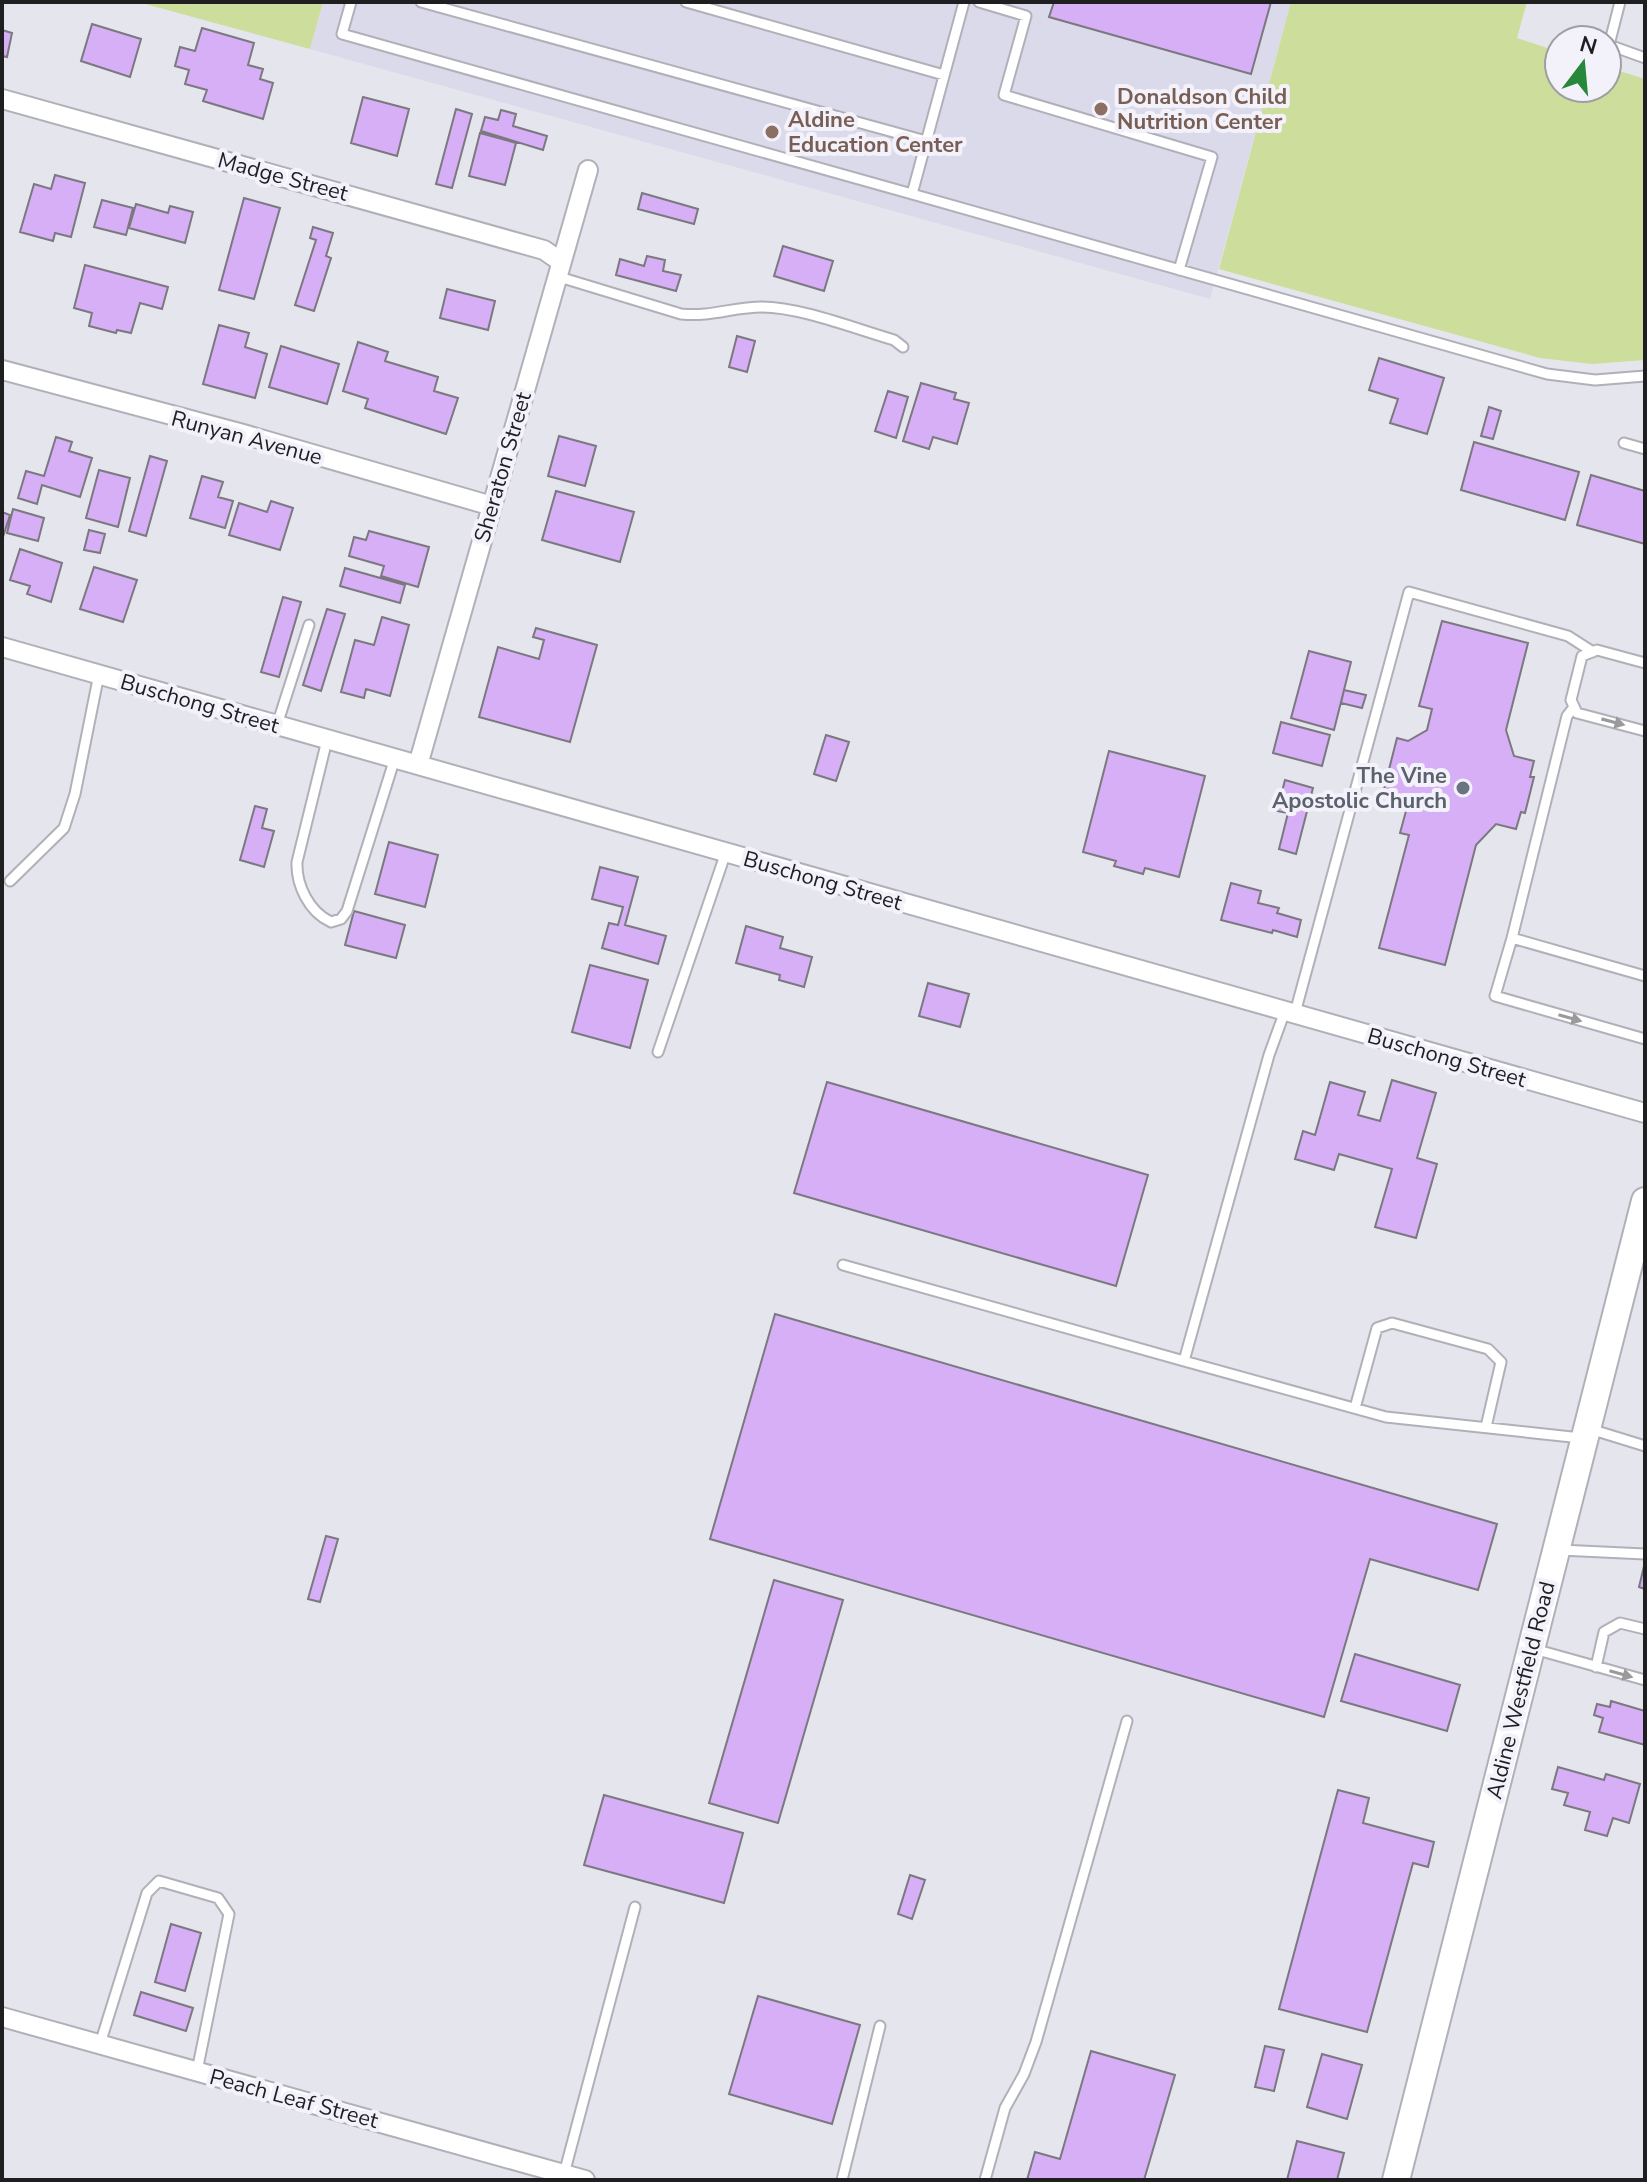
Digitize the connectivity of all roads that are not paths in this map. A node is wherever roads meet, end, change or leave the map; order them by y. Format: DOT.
graph roads {
  1 [pos="351,2"];
  2 [pos="421,2"];
  3 [pos="686,2"];
  4 [pos="964,2"];
  5 [pos="979,2"];
  6 [pos="1620,2"];
  7 [pos="1645,58"];
  8 [pos="944,75"];
  9 [pos="2,99"];
  10 [pos="926,141"];
  11 [pos="588,170"];
  12 [pos="912,194"];
  13 [pos="558,268"];
  14 [pos="1179,270"];
  15 [pos="903,347"];
  16 [pos="2,370"];
  17 [pos="1645,376"];
  18 [pos="1624,443"];
  19 [pos="1645,449"];
  20 [pos="492,506"];
  21 [pos="309,625"];
  22 [pos="2,647"];
  23 [pos="1593,652"];
  24 [pos="1645,663"];
  25 [pos="99,674"];
  26 [pos="1574,707"];
  27 [pos="277,725"];
  28 [pos="1645,731"];
  29 [pos="327,739"];
  30 [pos="395,758"];
  31 [pos="418,765"];
  32 [pos="726,852"];
  33 [pos="10,881"];
  34 [pos="1512,938"];
  35 [pos="1645,976"];
  36 [pos="1290,1012"];
  37 [pos="1645,1039"];
  38 [pos="658,1052"];
  39 [pos="1645,1113"];
  40 [pos="1645,1201"];
  41 [pos="843,1265"];
  42 [pos="1184,1361"];
  43 [pos="1355,1408"];
  44 [pos="1486,1427"];
  45 [pos="1586,1433"];
  46 [pos="1645,1446"];
  47 [pos="1556,1550"];
  48 [pos="1645,1554"];
  49 [pos="1645,1629"];
  50 [pos="1531,1649"];
  51 [pos="1596,1667"];
  52 [pos="1645,1680"];
  53 [pos="1127,1721"];
  54 [pos="635,1907"];
  55 [pos="2,2017"];
  56 [pos="880,2026"];
  57 [pos="100,2044"];
  58 [pos="197,2071"];
  59 [pos="556,2175"];
  60 [pos="585,2180"];
  61 [pos="842,2180"];
  62 [pos="985,2180"];
  63 [pos="1396,2180"];
  1 -- 12 [label="lane"];
  2 -- 10 [label="lane"];
  3 -- 8 [label="lane"];
  4 -- 8 [label="lane"];
  5 -- 14 [label="lane"];
  6 -- 7 [label="lane"];
  8 -- 10 [label="lane"];
  9 -- 13 [label="street, Madge Street"];
  10 -- 12 [label="lane"];
  11 -- 13 [label="street, Sheraton Street"];
  12 -- 14 [label="lane"];
  13 -- 15 [label="lane"];
  13 -- 20 [label="street, Sheraton Street"];
  14 -- 17 [label="lane"];
  16 -- 20 [label="street, Runyan Avenue"];
  18 -- 19 [label="lane"];
  20 -- 31 [label="street, Sheraton Street"];
  21 -- 27 [label="lane"];
  22 -- 25 [label="street, Buschong Street"];
  23 -- 24 [label="lane"];
  23 -- 26 [label="lane"];
  23 -- 36 [label="lane"];
  25 -- 27 [label="street, Buschong Street"];
  25 -- 33 [label="lane"];
  26 -- 28 [label="lane, one-way"];
  26 -- 34 [label="lane"];
  27 -- 29 [label="street, Buschong Street"];
  29 -- 30 [label="street, Buschong Street"];
  29 -- 30 [label="lane"];
  30 -- 31 [label="street, Buschong Street"];
  31 -- 32 [label="street, Buschong Street"];
  32 -- 36 [label="street, Buschong Street"];
  32 -- 38 [label="lane"];
  34 -- 35 [label="lane"];
  34 -- 37 [label="lane, one-way"];
  36 -- 39 [label="street, Buschong Street"];
  36 -- 42 [label="lane"];
  40 -- 45 [label="main road, Aldine Westfield Road"];
  41 -- 42 [label="lane"];
  42 -- 43 [label="lane"];
  43 -- 44 [label="lane"];
  43 -- 44 [label="lane"];
  44 -- 45 [label="lane"];
  45 -- 46 [label="lane"];
  45 -- 47 [label="main road, Aldine Westfield Road"];
  47 -- 48 [label="lane"];
  47 -- 50 [label="main road, Aldine Westfield Road"];
  49 -- 51 [label="lane"];
  50 -- 51 [label="lane"];
  50 -- 63 [label="main road, Aldine Westfield Road"];
  51 -- 52 [label="lane, one-way"];
  53 -- 62 [label="lane"];
  54 -- 59 [label="lane"];
  55 -- 57 [label="street, Peach Leaf Street"];
  56 -- 61 [label="lane"];
  57 -- 58 [label="street, Peach Leaf Street"];
  57 -- 58 [label="lane"];
  58 -- 59 [label="street, Peach Leaf Street"];
  59 -- 60 [label="street, Peach Leaf Street"];
}
